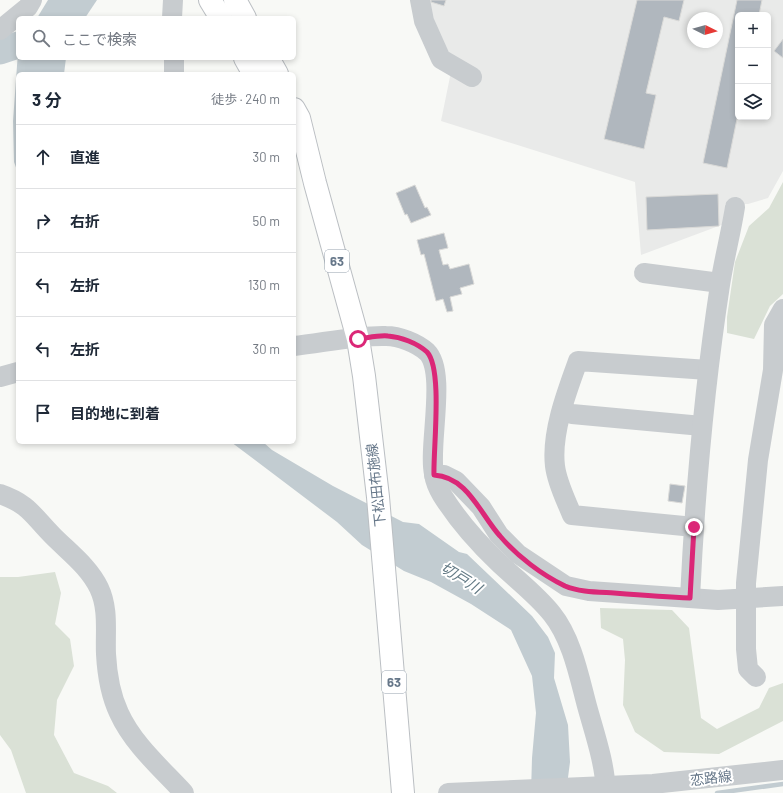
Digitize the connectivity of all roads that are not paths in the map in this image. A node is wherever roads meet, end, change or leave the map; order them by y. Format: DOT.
graph roads {
  1 [pos="32,0"];
  2 [pos="173,0"];
  3 [pos="210,0"];
  4 [pos="235,0"];
  5 [pos="420,0"];
  6 [pos="17,16"];
  7 [pos="172,16"];
  8 [pos="220,16"];
  9 [pos="244,16"];
  10 [pos="16,17"];
  11 [pos="0,30"];
  12 [pos="174,60"];
  13 [pos="246,60"];
  14 [pos="269,60"];
  15 [pos="174,72"];
  16 [pos="253,72"];
  17 [pos="275,72"];
  18 [pos="472,77"];
  19 [pos="296,113"];
  20 [pos="296,151"];
  21 [pos="315,184"];
  22 [pos="735,207"];
  23 [pos="644,273"];
  24 [pos="720,283"];
  25 [pos="783,309"];
  26 [pos="358,339"];
  27 [pos="296,346"];
  28 [pos="708,370"];
  29 [pos="16,373"];
  30 [pos="0,377"];
  31 [pos="776,399"];
  32 [pos="562,411"];
  33 [pos="702,426"];
  34 [pos="434,475"];
  35 [pos="0,494"];
  36 [pos="694,527"];
  37 [pos="783,596"];
  38 [pos="690,598"];
  39 [pos="748,598"];
  40 [pos="756,677"];
  41 [pos="783,770"];
  42 [pos="606,789"];
  43 [pos="184,793"];
  44 [pos="403,793"];
  45 [pos="448,793"];
  1 -- 6 [label="street"];
  2 -- 7 [label="street"];
  3 -- 8 [label="main road"];
  4 -- 9 [label="main road"];
  5 -- 18 [label="street"];
  10 -- 11 [label="street"];
  12 -- 15 [label="street"];
  13 -- 16 [label="main road"];
  14 -- 17 [label="main road"];
  19 -- 21 [label="main road, 下松田布施線 / 63"];
  20 -- 21 [label="main road, 下松田布施線 / 63"];
  21 -- 26 [label="main road, 下松田布施線 / 63"];
  22 -- 24 [label="street"];
  23 -- 24 [label="street"];
  24 -- 28 [label="street"];
  25 -- 31 [label="street"];
  26 -- 27 [label="street"];
  26 -- 34 [label="street"];
  26 -- 44 [label="main road, 下松田布施線 / 63"];
  28 -- 32 [label="street"];
  28 -- 33 [label="street"];
  29 -- 30 [label="street"];
  31 -- 39 [label="street"];
  32 -- 33 [label="street"];
  32 -- 36 [label="street"];
  33 -- 36 [label="street"];
  34 -- 38 [label="street"];
  34 -- 42 [label="street"];
  35 -- 43 [label="street"];
  36 -- 38 [label="street"];
  37 -- 39 [label="street"];
  38 -- 39 [label="street"];
  39 -- 40 [label="street"];
  41 -- 42 [label="street, 恋路線"];
  42 -- 45 [label="street, 恋路線"];
}
